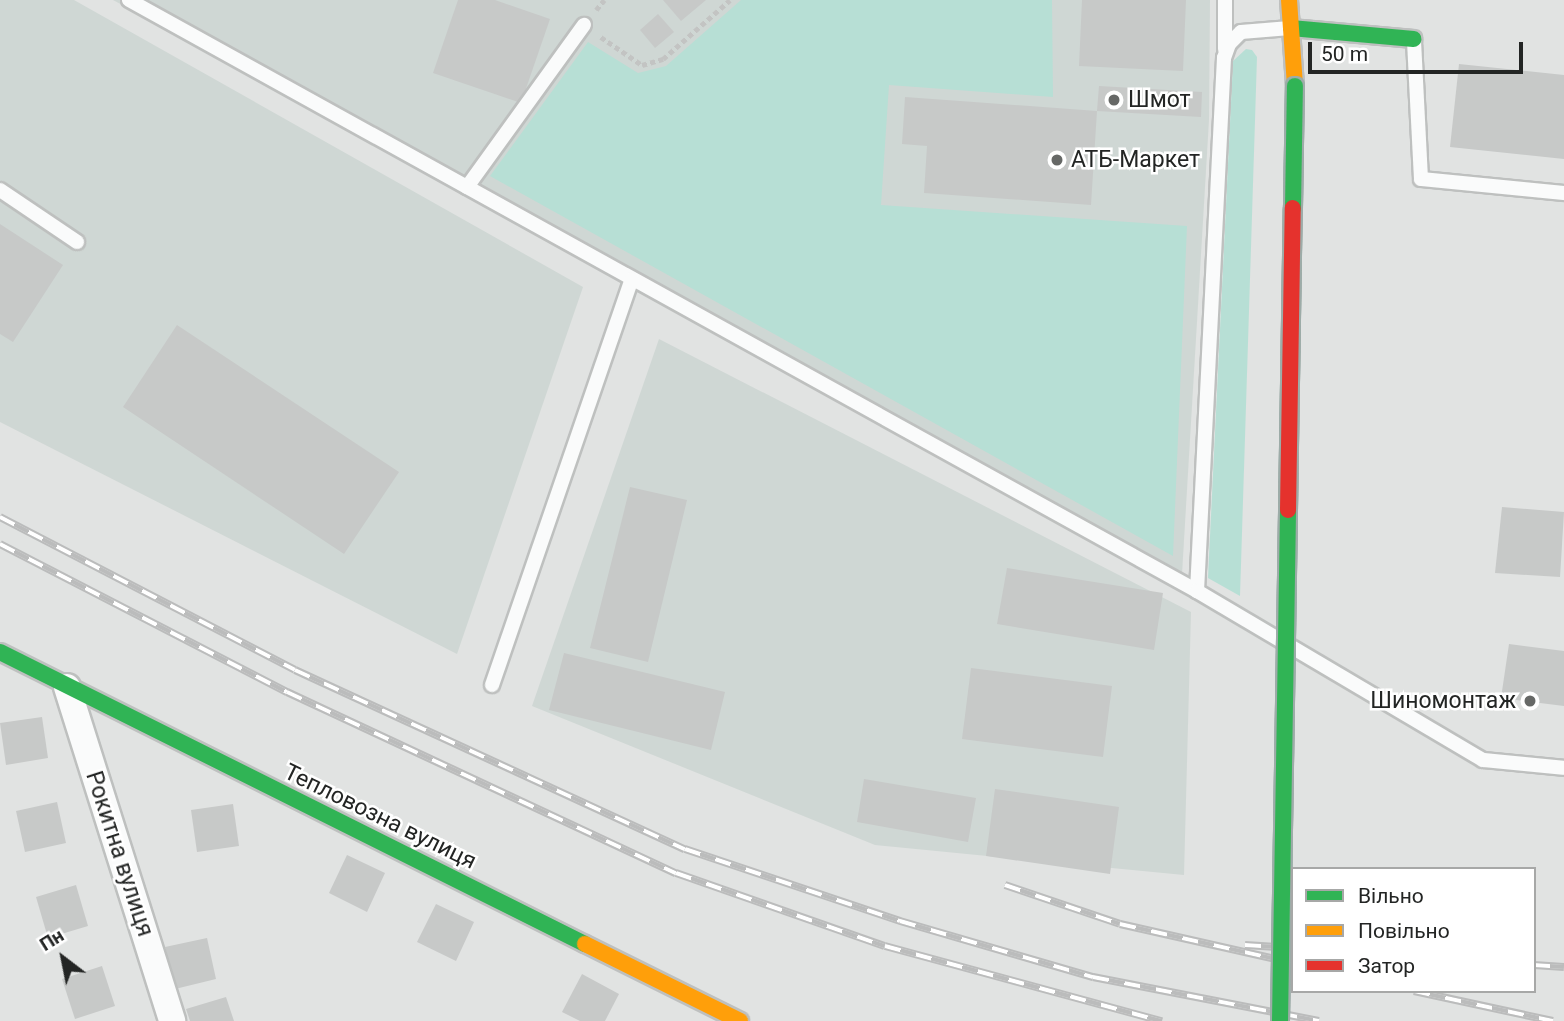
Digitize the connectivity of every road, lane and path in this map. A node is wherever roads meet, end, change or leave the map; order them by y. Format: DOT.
graph roads {
  1 [pos="129,0"];
  2 [pos="730,0"];
  3 [pos="1225,0"];
  4 [pos="1289,0"];
  5 [pos="584,25"];
  6 [pos="1291,28"];
  7 [pos="1414,39"];
  8 [pos="1224,58"];
  9 [pos="467,187"];
  10 [pos="0,190"];
  11 [pos="1564,193"];
  12 [pos="77,242"];
  13 [pos="632,279"];
  14 [pos="1197,591"];
  15 [pos="0,652"];
  16 [pos="492,685"];
  17 [pos="67,687"];
  18 [pos="1564,768"];
  19 [pos="172,1021"];
  20 [pos="740,1021"];
  21 [pos="1280,1021"];
  1 -- 9 [label="lane"];
  2 -- 5 [label="path"];
  3 -- 8 [label="lane"];
  4 -- 6 [label="main road"];
  5 -- 9 [label="lane"];
  6 -- 7 [label="main road"];
  6 -- 8 [label="lane"];
  6 -- 21 [label="main road, bridge"];
  7 -- 11 [label="lane"];
  8 -- 14 [label="lane"];
  9 -- 13 [label="lane"];
  10 -- 12 [label="lane"];
  13 -- 14 [label="lane"];
  13 -- 16 [label="lane"];
  14 -- 18 [label="lane"];
  15 -- 17 [label="main road, Тепловозна вулиця"];
  17 -- 19 [label="street, Рокитна вулиця"];
  17 -- 20 [label="main road, Тепловозна вулиця"];
}
